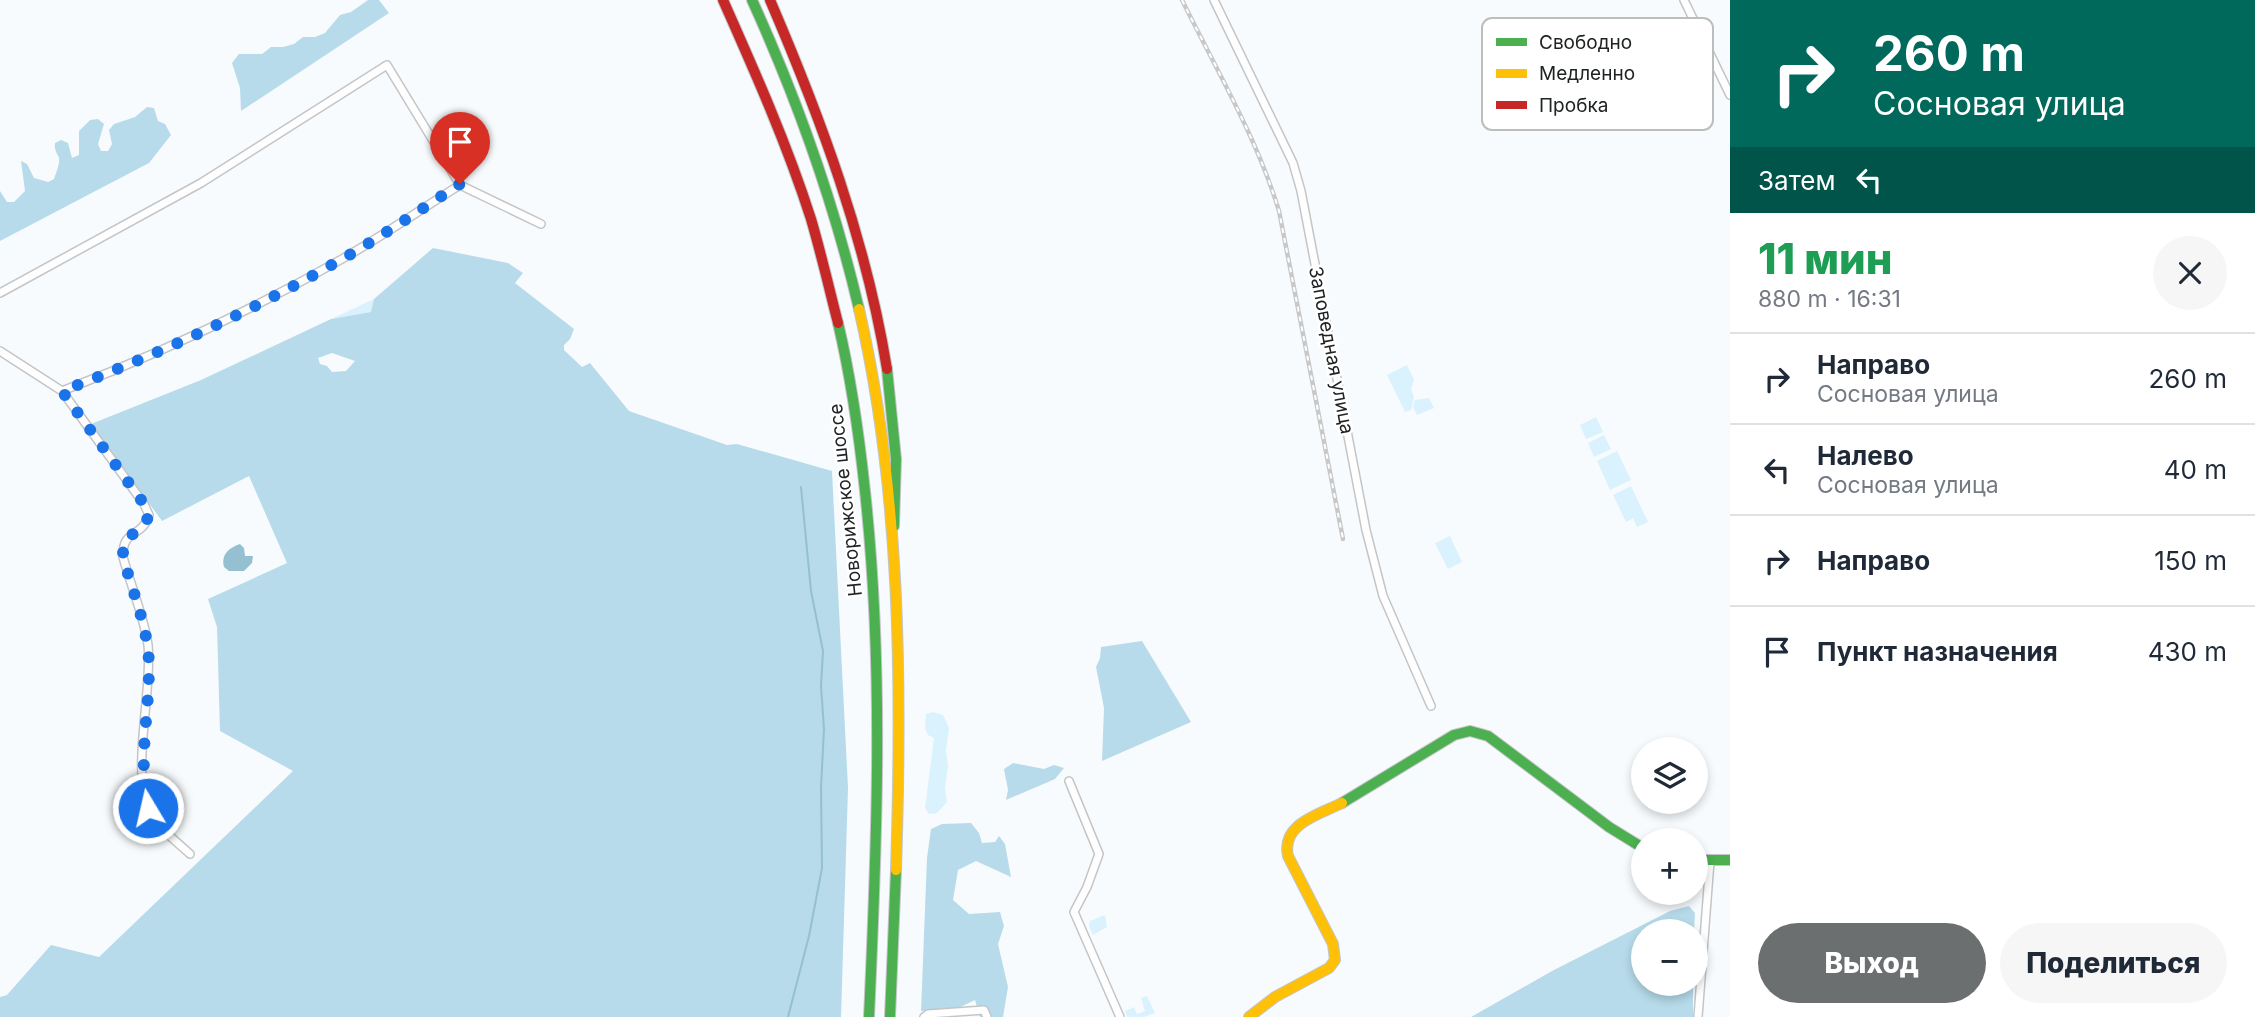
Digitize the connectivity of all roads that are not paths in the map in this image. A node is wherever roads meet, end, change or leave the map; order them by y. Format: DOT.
graph roads {
  1 [pos="723,0"];
  2 [pos="752,0"];
  3 [pos="770,0"];
  4 [pos="1214,0"];
  5 [pos="1684,0"];
  6 [pos="1693,18"];
  7 [pos="1713,60"];
  8 [pos="1730,95"];
  9 [pos="460,184"];
  10 [pos="541,224"];
  11 [pos="0,293"];
  12 [pos="0,351"];
  13 [pos="62,391"];
  14 [pos="892,544"];
  15 [pos="1432,706"];
  16 [pos="1069,781"];
  17 [pos="1631,842"];
  18 [pos="190,854"];
  19 [pos="1730,860"];
  20 [pos="1710,861"];
  21 [pos="869,1017"];
  22 [pos="890,1017"];
  23 [pos="924,1017"];
  24 [pos="987,1017"];
  25 [pos="1120,1017"];
  26 [pos="1249,1017"];
  27 [pos="1698,1017"];
  1 -- 21 [label="main road, Новорижское шоссе"];
  2 -- 14 [label="main road, Новорижское шоссе"];
  3 -- 14 [label="main road"];
  4 -- 15 [label="street, Заповедная улица"];
  5 -- 6 [label="street"];
  7 -- 8 [label="street"];
  9 -- 10 [label="street"];
  9 -- 11 [label="street"];
  9 -- 13 [label="street"];
  12 -- 13 [label="street"];
  13 -- 18 [label="street"];
  14 -- 22 [label="main road, Новорижское шоссе"];
  16 -- 25 [label="street"];
  17 -- 26 [label="main road"];
  19 -- 20 [label="main road"];
  20 -- 27 [label="street"];
  23 -- 24 [label="street"];
}
